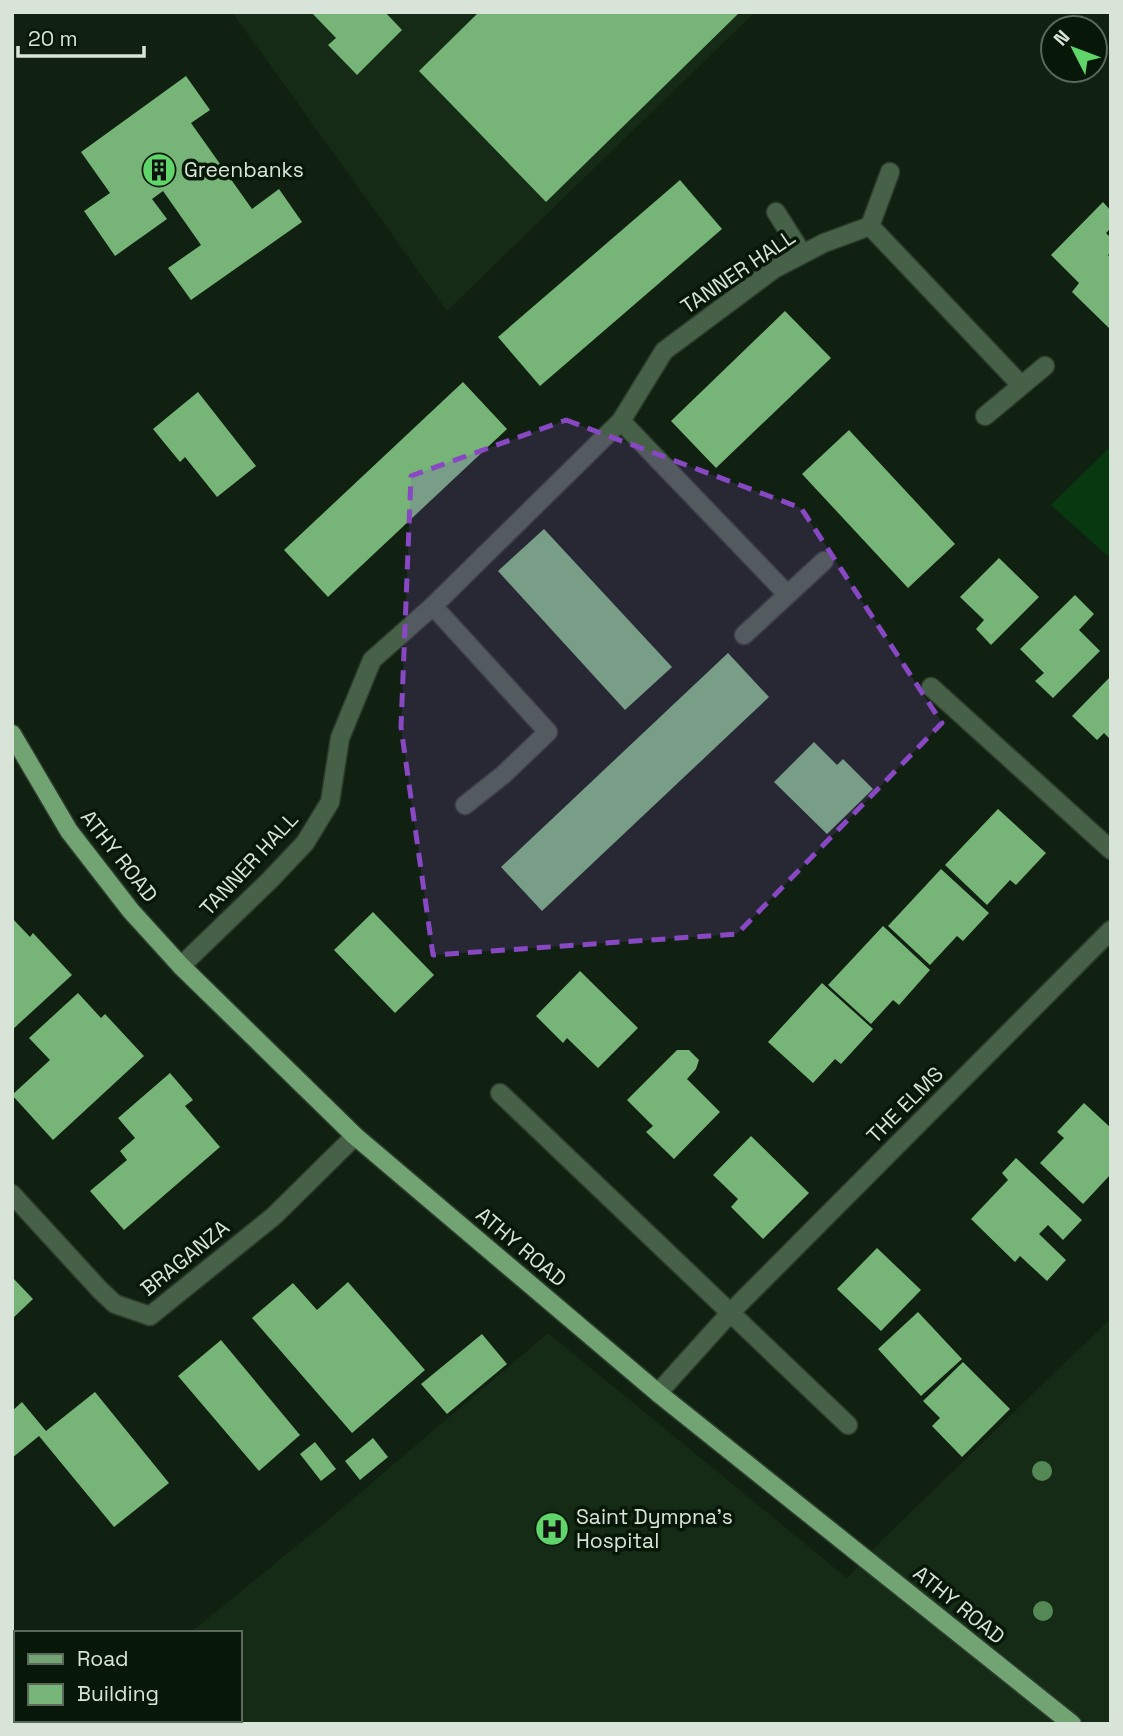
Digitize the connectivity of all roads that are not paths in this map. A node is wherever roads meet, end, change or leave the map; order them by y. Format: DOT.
graph roads {
  1 [pos="890,172"];
  2 [pos="776,212"];
  3 [pos="870,226"];
  4 [pos="802,253"];
  5 [pos="1045,366"];
  6 [pos="1021,384"];
  7 [pos="985,416"];
  8 [pos="621,421"];
  9 [pos="824,561"];
  10 [pos="787,594"];
  11 [pos="433,606"];
  12 [pos="744,635"];
  13 [pos="931,687"];
  14 [pos="12,734"];
  15 [pos="465,805"];
  16 [pos="1111,849"];
  17 [pos="1111,930"];
  18 [pos="181,966"];
  19 [pos="500,1093"];
  20 [pos="355,1136"];
  21 [pos="12,1194"];
  22 [pos="731,1312"];
  23 [pos="658,1393"];
  24 [pos="848,1425"];
  25 [pos="1072,1724"];
  1 -- 3 [label="street"];
  2 -- 4 [label="street"];
  3 -- 4 [label="street, TANNER HALL"];
  3 -- 6 [label="street"];
  4 -- 8 [label="street, TANNER HALL"];
  5 -- 6 [label="street"];
  6 -- 7 [label="street"];
  8 -- 10 [label="street"];
  8 -- 11 [label="street, TANNER HALL"];
  9 -- 10 [label="street"];
  10 -- 12 [label="street"];
  11 -- 15 [label="street"];
  11 -- 18 [label="street, TANNER HALL"];
  13 -- 16 [label="street"];
  14 -- 18 [label="main road, ATHY ROAD"];
  17 -- 22 [label="street, THE ELMS"];
  18 -- 20 [label="main road, ATHY ROAD"];
  19 -- 22 [label="street"];
  20 -- 21 [label="street, BRAGANZA"];
  20 -- 23 [label="main road, ATHY ROAD"];
  22 -- 23 [label="street, THE ELMS"];
  22 -- 24 [label="street"];
  23 -- 25 [label="main road, ATHY ROAD"];
}
